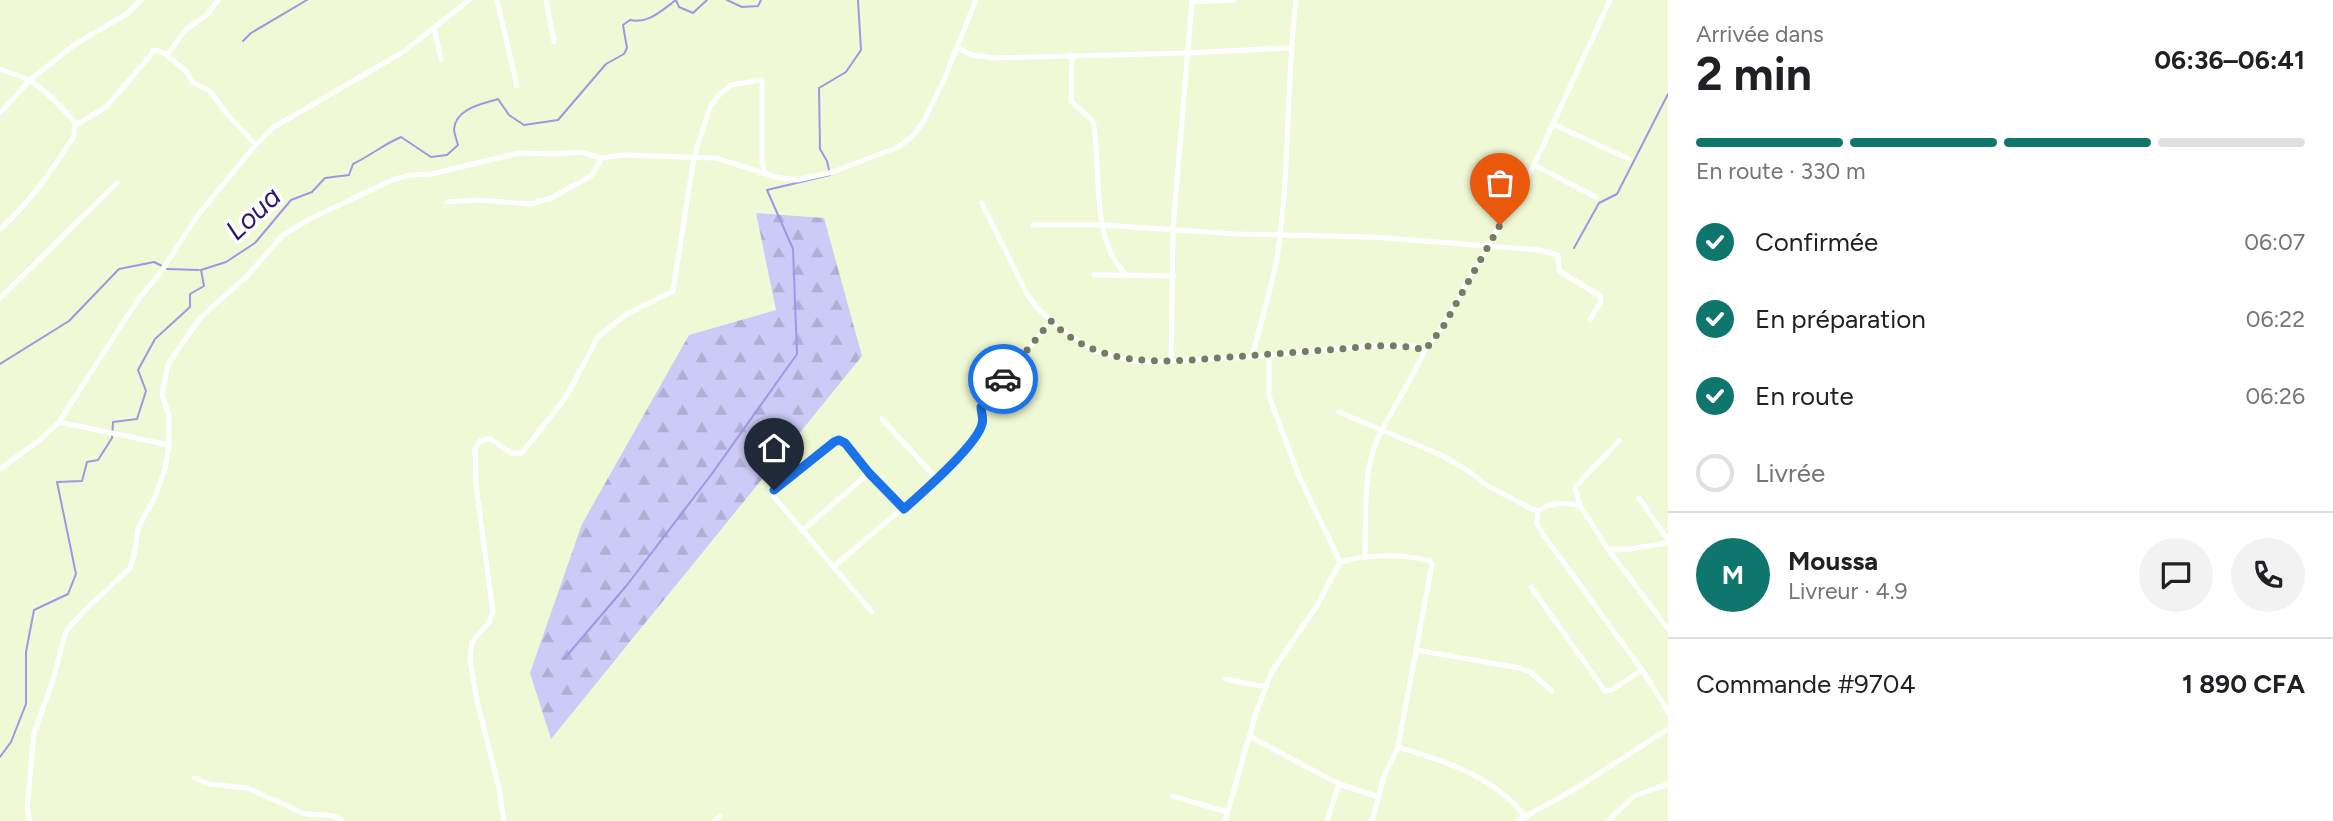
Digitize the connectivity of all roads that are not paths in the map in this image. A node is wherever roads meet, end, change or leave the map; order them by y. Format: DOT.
graph roads {
  1 [pos="141,0"];
  2 [pos="219,0"];
  3 [pos="469,0"];
  4 [pos="497,0"];
  5 [pos="546,0"];
  6 [pos="976,0"];
  7 [pos="1234,0"];
  8 [pos="1296,0"];
  9 [pos="1610,0"];
  10 [pos="1192,1"];
  11 [pos="433,28"];
  12 [pos="554,42"];
  13 [pos="958,48"];
  14 [pos="1290,48"];
  15 [pos="165,54"];
  16 [pos="1187,54"];
  17 [pos="1072,55"];
  18 [pos="441,59"];
  19 [pos="0,69"];
  20 [pos="30,80"];
  21 [pos="517,86"];
  22 [pos="0,113"];
  23 [pos="1553,124"];
  24 [pos="76,125"];
  25 [pos="256,145"];
  26 [pos="694,157"];
  27 [pos="602,158"];
  28 [pos="1629,159"];
  29 [pos="1534,165"];
  30 [pos="765,172"];
  31 [pos="117,183"];
  32 [pos="1596,197"];
  33 [pos="447,202"];
  34 [pos="982,203"];
  35 [pos="1033,225"];
  36 [pos="1102,225"];
  37 [pos="0,229"];
  38 [pos="1173,229"];
  39 [pos="1279,235"];
  40 [pos="1488,245"];
  41 [pos="1126,274"];
  42 [pos="1094,275"];
  43 [pos="1174,276"];
  44 [pos="0,298"];
  45 [pos="1590,320"];
  46 [pos="1051,321"];
  47 [pos="1425,350"];
  48 [pos="1269,355"];
  49 [pos="1252,357"];
  50 [pos="1171,362"];
  51 [pos="1339,412"];
  52 [pos="883,419"];
  53 [pos="59,422"];
  54 [pos="1382,429"];
  55 [pos="1619,441"];
  56 [pos="169,445"];
  57 [pos="0,469"];
  58 [pos="869,473"];
  59 [pos="937,480"];
  60 [pos="1639,498"];
  61 [pos="1580,506"];
  62 [pos="904,509"];
  63 [pos="1538,511"];
  64 [pos="803,531"];
  65 [pos="1668,542"];
  66 [pos="1608,549"];
  67 [pos="1365,558"];
  68 [pos="1340,562"];
  69 [pos="833,567"];
  70 [pos="1531,587"];
  71 [pos="872,612"];
  72 [pos="1668,629"];
  73 [pos="1416,650"];
  74 [pos="1643,670"];
  75 [pos="1225,679"];
  76 [pos="1266,687"];
  77 [pos="1552,691"];
  78 [pos="1668,712"];
  79 [pos="1668,729"];
  80 [pos="1249,736"];
  81 [pos="1398,747"];
  82 [pos="195,778"];
  83 [pos="1668,784"];
  84 [pos="1339,785"];
  85 [pos="1172,796"];
  86 [pos="1379,797"];
  87 [pos="1227,812"];
  88 [pos="720,816"];
  89 [pos="1525,816"];
  90 [pos="30,821"];
  91 [pos="342,821"];
  92 [pos="504,821"];
  93 [pos="715,821"];
  94 [pos="1225,821"];
  95 [pos="1327,821"];
  96 [pos="1372,821"];
  97 [pos="1518,821"];
  98 [pos="1608,821"];
  1 -- 20 [label="street"];
  2 -- 15 [label="street"];
  3 -- 11 [label="street"];
  4 -- 21 [label="street"];
  5 -- 12 [label="street"];
  6 -- 13 [label="street"];
  7 -- 10 [label="street"];
  8 -- 14 [label="street"];
  9 -- 23 [label="street"];
  10 -- 16 [label="street"];
  11 -- 18 [label="street"];
  11 -- 25 [label="street"];
  13 -- 17 [label="street"];
  13 -- 30 [label="street"];
  14 -- 16 [label="street"];
  14 -- 39 [label="street"];
  15 -- 24 [label="street"];
  15 -- 25 [label="street"];
  16 -- 17 [label="street"];
  16 -- 38 [label="street"];
  17 -- 36 [label="street"];
  19 -- 20 [label="street"];
  20 -- 22 [label="street"];
  20 -- 24 [label="street"];
  23 -- 28 [label="street"];
  23 -- 29 [label="street"];
  24 -- 37 [label="street"];
  25 -- 53 [label="street"];
  26 -- 27 [label="street"];
  26 -- 30 [label="street"];
  26 -- 30 [label="street"];
  26 -- 92 [label="street"];
  27 -- 33 [label="street"];
  27 -- 56 [label="street"];
  29 -- 32 [label="street"];
  29 -- 40 [label="street"];
  31 -- 44 [label="street"];
  34 -- 46 [label="street"];
  35 -- 36 [label="street"];
  36 -- 38 [label="street"];
  36 -- 41 [label="street"];
  38 -- 39 [label="street"];
  38 -- 43 [label="street"];
  39 -- 40 [label="street"];
  39 -- 49 [label="street"];
  40 -- 45 [label="street"];
  40 -- 47 [label="street"];
  41 -- 42 [label="street"];
  41 -- 43 [label="street"];
  43 -- 50 [label="street"];
  46 -- 50 [label="street"];
  46 -- 59 [label="street"];
  47 -- 48 [label="street"];
  47 -- 54 [label="street"];
  48 -- 49 [label="street"];
  48 -- 68 [label="street"];
  49 -- 50 [label="street"];
  51 -- 54 [label="street"];
  52 -- 59 [label="street"];
  53 -- 56 [label="street"];
  53 -- 57 [label="street"];
  54 -- 63 [label="street"];
  54 -- 67 [label="street"];
  55 -- 61 [label="street"];
  56 -- 90 [label="street"];
  58 -- 62 [label="street"];
  58 -- 64 [label="street"];
  58 -- 64 [label="street"];
  59 -- 62 [label="street"];
  60 -- 65 [label="street"];
  61 -- 63 [label="street"];
  61 -- 66 [label="street"];
  62 -- 69 [label="street"];
  63 -- 74 [label="street"];
  64 -- 69 [label="street"];
  65 -- 66 [label="street"];
  66 -- 72 [label="street"];
  67 -- 68 [label="street"];
  67 -- 73 [label="street"];
  68 -- 76 [label="street"];
  69 -- 71 [label="street"];
  70 -- 74 [label="street"];
  73 -- 77 [label="street"];
  73 -- 81 [label="street"];
  74 -- 78 [label="street"];
  75 -- 76 [label="street"];
  76 -- 80 [label="street"];
  79 -- 89 [label="street"];
  80 -- 84 [label="street"];
  80 -- 87 [label="street"];
  81 -- 86 [label="street"];
  81 -- 89 [label="street"];
  82 -- 91 [label="street"];
  83 -- 98 [label="street"];
  84 -- 86 [label="street"];
  84 -- 95 [label="street"];
  85 -- 87 [label="street"];
  86 -- 96 [label="street"];
  87 -- 94 [label="street"];
  88 -- 93 [label="street"];
  89 -- 97 [label="street"];
}
